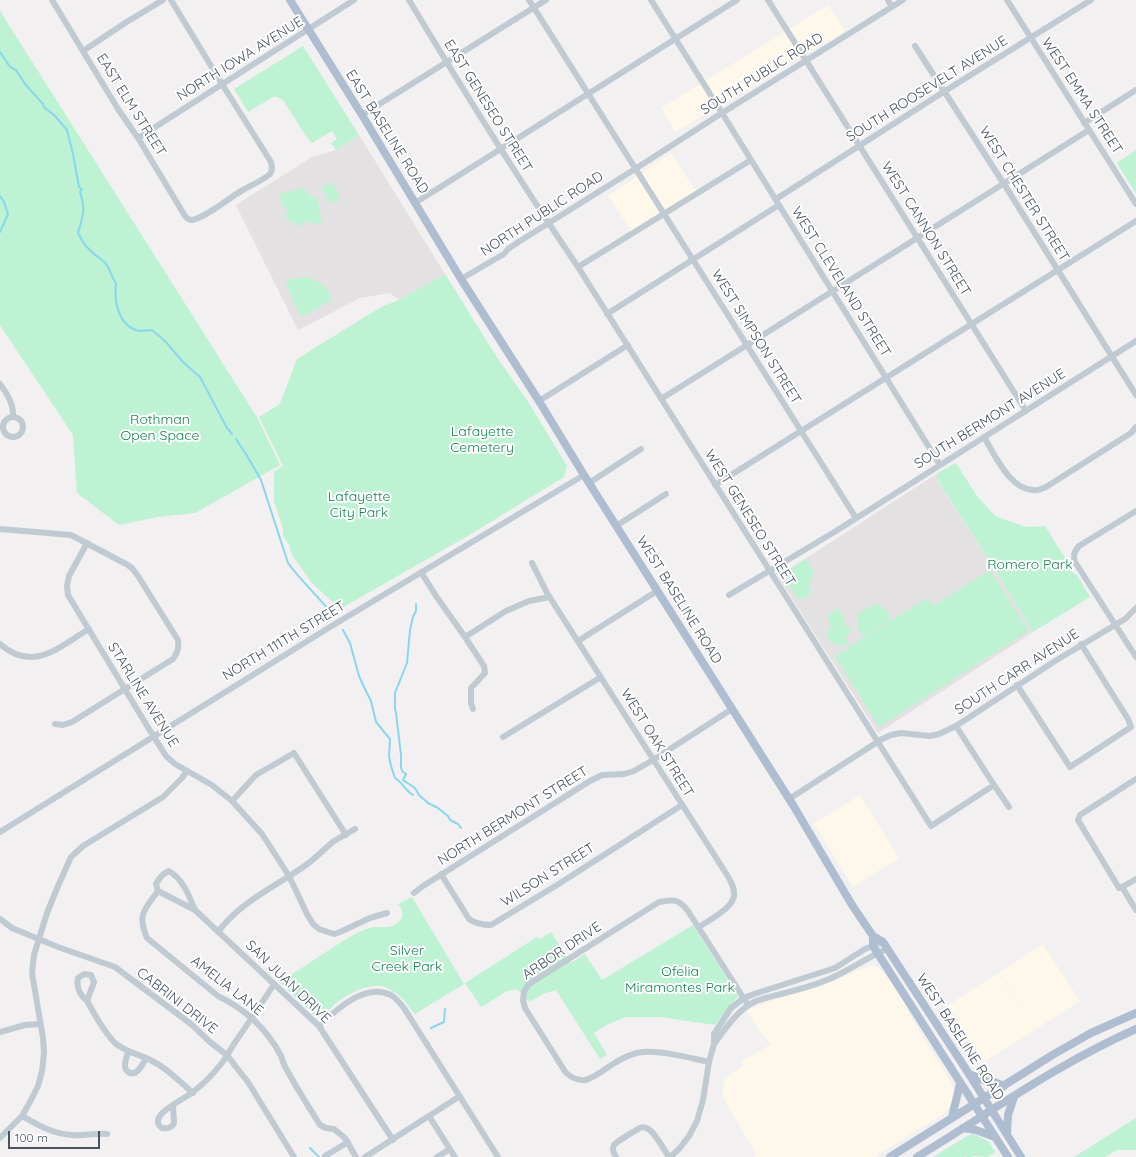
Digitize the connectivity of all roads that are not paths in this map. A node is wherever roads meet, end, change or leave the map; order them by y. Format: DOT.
graph roads {
  1 [pos="52,0"];
  2 [pos="162,0"];
  3 [pos="171,0"];
  4 [pos="290,0"];
  5 [pos="354,0"];
  6 [pos="409,0"];
  7 [pos="529,0"];
  8 [pos="546,0"];
  9 [pos="651,0"];
  10 [pos="737,0"];
  11 [pos="768,0"];
  12 [pos="888,0"];
  13 [pos="903,0"];
  14 [pos="1007,0"];
  15 [pos="1091,0"];
  16 [pos="892,7"];
  17 [pos="533,8"];
  18 [pos="308,30"];
  19 [pos="675,38"];
  20 [pos="1031,38"];
  21 [pos="916,46"];
  22 [pos="83,51"];
  23 [pos="806,61"];
  24 [pos="446,62"];
  25 [pos="222,84"];
  26 [pos="1136,90"];
  27 [pos="945,91"];
  28 [pos="587,94"];
  29 [pos="722,113"];
  30 [pos="362,115"];
  31 [pos="1084,123"];
  32 [pos="1089,130"];
  33 [pos="138,138"];
  34 [pos="859,146"];
  35 [pos="501,148"];
  36 [pos="751,160"];
  37 [pos="635,169"];
  38 [pos="1004,184"];
  39 [pos="776,199"];
  40 [pos="415,203"];
  41 [pos="1136,204"];
  42 [pos="779,205"];
  43 [pos="665,214"];
  44 [pos="1136,221"];
  45 [pos="549,223"];
  46 [pos="918,238"];
  47 [pos="694,260"];
  48 [pos="578,267"];
  49 [pos="1057,270"];
  50 [pos="462,279"];
  51 [pos="832,292"];
  52 [pos="607,314"];
  53 [pos="972,324"];
  54 [pos="1136,341"];
  55 [pos="628,345"];
  56 [pos="746,346"];
  57 [pos="1111,356"];
  58 [pos="886,377"];
  59 [pos="0,384"];
  60 [pos="1136,395"];
  61 [pos="661,399"];
  62 [pos="538,401"];
  63 [pos="1026,411"];
  64 [pos="13,417"];
  65 [pos="1136,427"];
  66 [pos="2,431"];
  67 [pos="801,432"];
  68 [pos="984,437"];
  69 [pos="642,449"];
  70 [pos="940,465"];
  71 [pos="584,475"];
  72 [pos="589,483"];
  73 [pos="715,485"];
  74 [pos="666,494"];
  75 [pos="1136,511"];
  76 [pos="856,518"];
  77 [pos="616,526"];
  78 [pos="0,529"];
  79 [pos="87,543"];
  80 [pos="532,563"];
  81 [pos="770,571"];
  82 [pos="421,572"];
  83 [pos="657,591"];
  84 [pos="729,595"];
  85 [pos="550,597"];
  86 [pos="1136,608"];
  87 [pos="1115,624"];
  88 [pos="89,629"];
  89 [pos="465,637"];
  90 [pos="578,641"];
  91 [pos="0,644"];
  92 [pos="1081,644"];
  93 [pos="1136,657"];
  94 [pos="601,678"];
  95 [pos="1018,685"];
  96 [pos="125,689"];
  97 [pos="732,709"];
  98 [pos="473,710"];
  99 [pos="55,724"];
  100 [pos="956,726"];
  101 [pos="153,737"];
  102 [pos="503,737"];
  103 [pos="878,742"];
  104 [pos="653,760"];
  105 [pos="187,771"];
  106 [pos="1136,779"];
  107 [pos="994,785"];
  108 [pos="789,799"];
  109 [pos="232,801"];
  110 [pos="682,805"];
  111 [pos="1009,807"];
  112 [pos="355,829"];
  113 [pos="0,832"];
  114 [pos="346,835"];
  115 [pos="441,874"];
  116 [pos="289,876"];
  117 [pos="1136,879"];
  118 [pos="1122,887"];
  119 [pos="158,891"];
  120 [pos="414,893"];
  121 [pos="195,910"];
  122 [pos="1136,910"];
  123 [pos="387,913"];
  124 [pos="0,919"];
  125 [pos="699,927"];
  126 [pos="218,932"];
  127 [pos="873,936"];
  128 [pos="39,939"];
  129 [pos="873,946"];
  130 [pos="885,946"];
  131 [pos="878,953"];
  132 [pos="274,984"];
  133 [pos="744,998"];
  134 [pos="87,1001"];
  135 [pos="748,1005"];
  136 [pos="1136,1013"];
  137 [pos="252,1018"];
  138 [pos="40,1024"];
  139 [pos="319,1026"];
  140 [pos="1136,1028"];
  141 [pos="0,1032"];
  142 [pos="714,1044"];
  143 [pos="128,1052"];
  144 [pos="227,1055"];
  145 [pos="146,1058"];
  146 [pos="709,1062"];
  147 [pos="969,1074"];
  148 [pos="960,1083"];
  149 [pos="1004,1086"];
  150 [pos="193,1093"];
  151 [pos="460,1096"];
  152 [pos="1014,1097"];
  153 [pos="984,1098"];
  154 [pos="975,1104"];
  155 [pos="173,1106"];
  156 [pos="992,1110"];
  157 [pos="22,1116"];
  158 [pos="429,1116"];
  159 [pos="982,1116"];
  160 [pos="952,1118"];
  161 [pos="963,1128"];
  162 [pos="107,1134"];
  163 [pos="1007,1135"];
  164 [pos="995,1137"];
  165 [pos="0,1138"];
  166 [pos="393,1140"];
  167 [pos="348,1142"];
  168 [pos="450,1149"];
  169 [pos="325,1156"];
  170 [pos="294,1157"];
  171 [pos="356,1157"];
  172 [pos="365,1157"];
  173 [pos="437,1157"];
  174 [pos="454,1157"];
  175 [pos="498,1157"];
  176 [pos="616,1157"];
  177 [pos="670,1157"];
  178 [pos="890,1157"];
  179 [pos="917,1157"];
  180 [pos="1008,1157"];
  181 [pos="1021,1157"];
  1 -- 22 [label="street, EAST ELM STREET"];
  2 -- 22 [label="street"];
  3 -- 25 [label="street"];
  4 -- 18 [label="main road, EAST BASELINE ROAD"];
  5 -- 18 [label="street, NORTH IOWA AVENUE"];
  6 -- 24 [label="street, EAST GENESEO STREET"];
  7 -- 17 [label="street, WEST SIMPSON STREET"];
  8 -- 17 [label="street"];
  9 -- 19 [label="street, WEST CLEVELAND STREET"];
  10 -- 19 [label="street"];
  11 -- 23 [label="street, WEST CANNON STREET"];
  12 -- 16 [label="street"];
  13 -- 16 [label="street, SOUTH PUBLIC ROAD"];
  14 -- 20 [label="street, WEST EMMA STREET"];
  15 -- 20 [label="street, SOUTH ROOSEVELT AVENUE"];
  16 -- 23 [label="street, SOUTH PUBLIC ROAD"];
  17 -- 24 [label="street"];
  17 -- 28 [label="street, WEST SIMPSON STREET"];
  18 -- 25 [label="street, NORTH IOWA AVENUE"];
  18 -- 30 [label="main road, EAST BASELINE ROAD"];
  19 -- 28 [label="street"];
  19 -- 29 [label="street, WEST CLEVELAND STREET"];
  20 -- 27 [label="street, SOUTH ROOSEVELT AVENUE"];
  20 -- 31 [label="street, WEST EMMA STREET"];
  21 -- 27 [label="street, WEST CHESTER STREET"];
  22 -- 33 [label="street, EAST ELM STREET"];
  23 -- 29 [label="street, SOUTH PUBLIC ROAD"];
  23 -- 34 [label="street, WEST CANNON STREET"];
  24 -- 30 [label="street"];
  24 -- 35 [label="street, EAST GENESEO STREET"];
  25 -- 33 [label="street, NORTH IOWA AVENUE"];
  25 -- 33 [label="street, EAST ELM STREET"];
  26 -- 31 [label="street"];
  27 -- 34 [label="street, SOUTH ROOSEVELT AVENUE"];
  27 -- 38 [label="street, WEST CHESTER STREET"];
  28 -- 35 [label="street"];
  28 -- 37 [label="street, WEST SIMPSON STREET"];
  29 -- 36 [label="street, WEST CLEVELAND STREET"];
  29 -- 37 [label="street, SOUTH PUBLIC ROAD"];
  30 -- 40 [label="main road, EAST BASELINE ROAD"];
  31 -- 32 [label="street, WEST EMMA STREET"];
  32 -- 38 [label="street"];
  32 -- 41 [label="street, WEST EMMA STREET"];
  34 -- 39 [label="street, SOUTH ROOSEVELT AVENUE"];
  34 -- 46 [label="street, WEST CANNON STREET"];
  35 -- 40 [label="street"];
  35 -- 45 [label="street, EAST GENESEO STREET"];
  36 -- 39 [label="street, WEST CLEVELAND STREET"];
  36 -- 43 [label="street"];
  37 -- 43 [label="street, WEST SIMPSON STREET"];
  37 -- 45 [label="street, NORTH PUBLIC ROAD"];
  38 -- 46 [label="street"];
  38 -- 49 [label="street, WEST CHESTER STREET"];
  39 -- 42 [label="street, WEST CLEVELAND STREET"];
  40 -- 50 [label="main road, EAST BASELINE ROAD"];
  42 -- 47 [label="street"];
  42 -- 51 [label="street, WEST CLEVELAND STREET"];
  43 -- 47 [label="street, WEST SIMPSON STREET"];
  43 -- 48 [label="street"];
  44 -- 49 [label="street"];
  45 -- 48 [label="street, WEST GENESEO STREET"];
  45 -- 50 [label="street, NORTH PUBLIC ROAD"];
  46 -- 51 [label="street"];
  46 -- 53 [label="street, WEST CANNON STREET"];
  47 -- 52 [label="street"];
  47 -- 56 [label="street, WEST SIMPSON STREET"];
  48 -- 52 [label="street, WEST GENESEO STREET"];
  49 -- 53 [label="street"];
  49 -- 57 [label="street, WEST CHESTER STREET"];
  50 -- 62 [label="main road, WEST BASELINE ROAD"];
  51 -- 56 [label="street"];
  51 -- 58 [label="street, WEST CLEVELAND STREET"];
  52 -- 55 [label="street, WEST GENESEO STREET"];
  53 -- 58 [label="street"];
  53 -- 63 [label="street, WEST CANNON STREET"];
  54 -- 57 [label="street, SOUTH BERMONT AVENUE"];
  55 -- 61 [label="street, WEST GENESEO STREET"];
  55 -- 62 [label="street"];
  56 -- 61 [label="street"];
  56 -- 67 [label="street, WEST SIMPSON STREET"];
  57 -- 60 [label="street, WEST CHESTER STREET"];
  57 -- 63 [label="street, SOUTH BERMONT AVENUE"];
  58 -- 67 [label="street"];
  58 -- 70 [label="street, WEST CLEVELAND STREET"];
  59 -- 64 [label="street"];
  61 -- 73 [label="street, WEST GENESEO STREET"];
  62 -- 71 [label="main road, WEST BASELINE ROAD"];
  63 -- 68 [label="street, SOUTH BERMONT AVENUE"];
  64 -- 66 [label="street"];
  64 -- 66 [label="street"];
  65 -- 68 [label="street"];
  67 -- 73 [label="street"];
  67 -- 76 [label="street, WEST SIMPSON STREET"];
  68 -- 70 [label="street, SOUTH BERMONT AVENUE"];
  69 -- 72 [label="street"];
  70 -- 76 [label="street, SOUTH BERMONT AVENUE"];
  71 -- 72 [label="main road, WEST BASELINE ROAD"];
  71 -- 82 [label="street, NORTH 111TH STREET"];
  72 -- 77 [label="main road, WEST BASELINE ROAD"];
  73 -- 81 [label="street, WEST GENESEO STREET"];
  74 -- 77 [label="street"];
  75 -- 87 [label="street"];
  76 -- 81 [label="street, SOUTH BERMONT AVENUE"];
  77 -- 83 [label="main road, WEST BASELINE ROAD"];
  78 -- 79 [label="street"];
  79 -- 88 [label="street, STARLINE AVENUE"];
  79 -- 96 [label="street"];
  80 -- 85 [label="street, WEST OAK STREET"];
  81 -- 84 [label="street, SOUTH BERMONT AVENUE"];
  81 -- 103 [label="street, WEST GENESEO STREET"];
  82 -- 89 [label="street"];
  82 -- 101 [label="street, NORTH 111TH STREET"];
  83 -- 90 [label="street"];
  83 -- 97 [label="main road, WEST BASELINE ROAD"];
  85 -- 89 [label="street"];
  85 -- 90 [label="street, WEST OAK STREET"];
  86 -- 87 [label="street, SOUTH CARR AVENUE"];
  87 -- 92 [label="street, SOUTH CARR AVENUE"];
  87 -- 93 [label="street"];
  88 -- 91 [label="street"];
  88 -- 96 [label="street, STARLINE AVENUE"];
  89 -- 98 [label="street"];
  90 -- 94 [label="street, WEST OAK STREET"];
  92 -- 95 [label="street, SOUTH CARR AVENUE"];
  92 -- 95 [label="street"];
  94 -- 102 [label="street"];
  94 -- 104 [label="street, WEST OAK STREET"];
  95 -- 100 [label="street, SOUTH CARR AVENUE"];
  96 -- 99 [label="street"];
  96 -- 101 [label="street, STARLINE AVENUE"];
  97 -- 104 [label="street, NORTH BERMONT STREET"];
  97 -- 108 [label="main road, WEST BASELINE ROAD"];
  100 -- 103 [label="street, SOUTH CARR AVENUE"];
  100 -- 107 [label="street"];
  101 -- 105 [label="street, STARLINE AVENUE"];
  101 -- 113 [label="street, NORTH 111TH STREET"];
  103 -- 107 [label="street, WEST GENESEO STREET"];
  103 -- 108 [label="street"];
  104 -- 110 [label="street, WEST OAK STREET"];
  104 -- 115 [label="street, NORTH BERMONT STREET"];
  105 -- 109 [label="street, STARLINE AVENUE"];
  105 -- 128 [label="street"];
  106 -- 118 [label="street"];
  107 -- 111 [label="street"];
  108 -- 127 [label="main road, WEST BASELINE ROAD"];
  109 -- 114 [label="street"];
  109 -- 116 [label="street, STARLINE AVENUE"];
  110 -- 115 [label="street, WILSON STREET"];
  110 -- 125 [label="street, WEST OAK STREET"];
  112 -- 114 [label="street"];
  114 -- 116 [label="street"];
  115 -- 120 [label="street, NORTH BERMONT STREET"];
  116 -- 123 [label="street, STARLINE AVENUE"];
  116 -- 126 [label="street"];
  117 -- 118 [label="street"];
  118 -- 122 [label="street"];
  119 -- 121 [label="street, SAN JUAN DRIVE"];
  119 -- 121 [label="street, SAN JUAN DRIVE"];
  119 -- 137 [label="street, AMELIA LANE"];
  121 -- 126 [label="street, SAN JUAN DRIVE"];
  124 -- 128 [label="street, CABRINI DRIVE"];
  125 -- 133 [label="street, ARBOR DRIVE"];
  125 -- 146 [label="street, ARBOR DRIVE"];
  126 -- 132 [label="street, SAN JUAN DRIVE"];
  127 -- 129 [label="main road"];
  127 -- 130 [label="main road, WEST BASELINE ROAD"];
  128 -- 138 [label="street"];
  128 -- 144 [label="street, CABRINI DRIVE"];
  129 -- 130 [label="street"];
  129 -- 131 [label="main road, WEST BASELINE ROAD"];
  129 -- 133 [label="street"];
  130 -- 131 [label="street"];
  130 -- 147 [label="main road, WEST BASELINE ROAD"];
  131 -- 135 [label="street"];
  131 -- 148 [label="main road, WEST BASELINE ROAD"];
  132 -- 137 [label="street"];
  132 -- 139 [label="street, SAN JUAN DRIVE"];
  133 -- 135 [label="street, ARBOR DRIVE"];
  133 -- 142 [label="street"];
  134 -- 143 [label="street"];
  135 -- 142 [label="street"];
  136 -- 149 [label="main road"];
  137 -- 144 [label="street"];
  137 -- 167 [label="street, AMELIA LANE"];
  138 -- 141 [label="street"];
  138 -- 157 [label="street"];
  139 -- 151 [label="street"];
  139 -- 166 [label="street, SAN JUAN DRIVE"];
  140 -- 152 [label="main road"];
  142 -- 146 [label="street"];
  143 -- 145 [label="street"];
  143 -- 145 [label="street"];
  144 -- 150 [label="street"];
  144 -- 170 [label="street, CABRINI DRIVE"];
  145 -- 150 [label="street"];
  146 -- 177 [label="street"];
  147 -- 149 [label="main road"];
  147 -- 153 [label="main road, WEST BASELINE ROAD"];
  148 -- 154 [label="main road, WEST BASELINE ROAD"];
  148 -- 160 [label="main road"];
  149 -- 153 [label="main road"];
  150 -- 155 [label="street"];
  151 -- 158 [label="street"];
  151 -- 175 [label="street"];
  152 -- 156 [label="main road"];
  152 -- 163 [label="main road"];
  153 -- 154 [label="main road"];
  153 -- 156 [label="main road, WEST BASELINE ROAD"];
  154 -- 159 [label="main road, WEST BASELINE ROAD"];
  154 -- 160 [label="main road"];
  156 -- 159 [label="main road"];
  156 -- 163 [label="main road, WEST BASELINE ROAD"];
  157 -- 162 [label="street"];
  157 -- 165 [label="street"];
  158 -- 166 [label="street"];
  158 -- 168 [label="street"];
  159 -- 161 [label="main road"];
  159 -- 164 [label="main road, WEST BASELINE ROAD"];
  160 -- 178 [label="main road"];
  161 -- 164 [label="main road"];
  161 -- 179 [label="main road"];
  163 -- 181 [label="main road, WEST BASELINE ROAD"];
  164 -- 180 [label="main road, WEST BASELINE ROAD"];
  166 -- 172 [label="street"];
  167 -- 169 [label="street"];
  167 -- 171 [label="street, AMELIA LANE"];
  168 -- 173 [label="street"];
  168 -- 174 [label="street"];
  176 -- 177 [label="street"];
}
